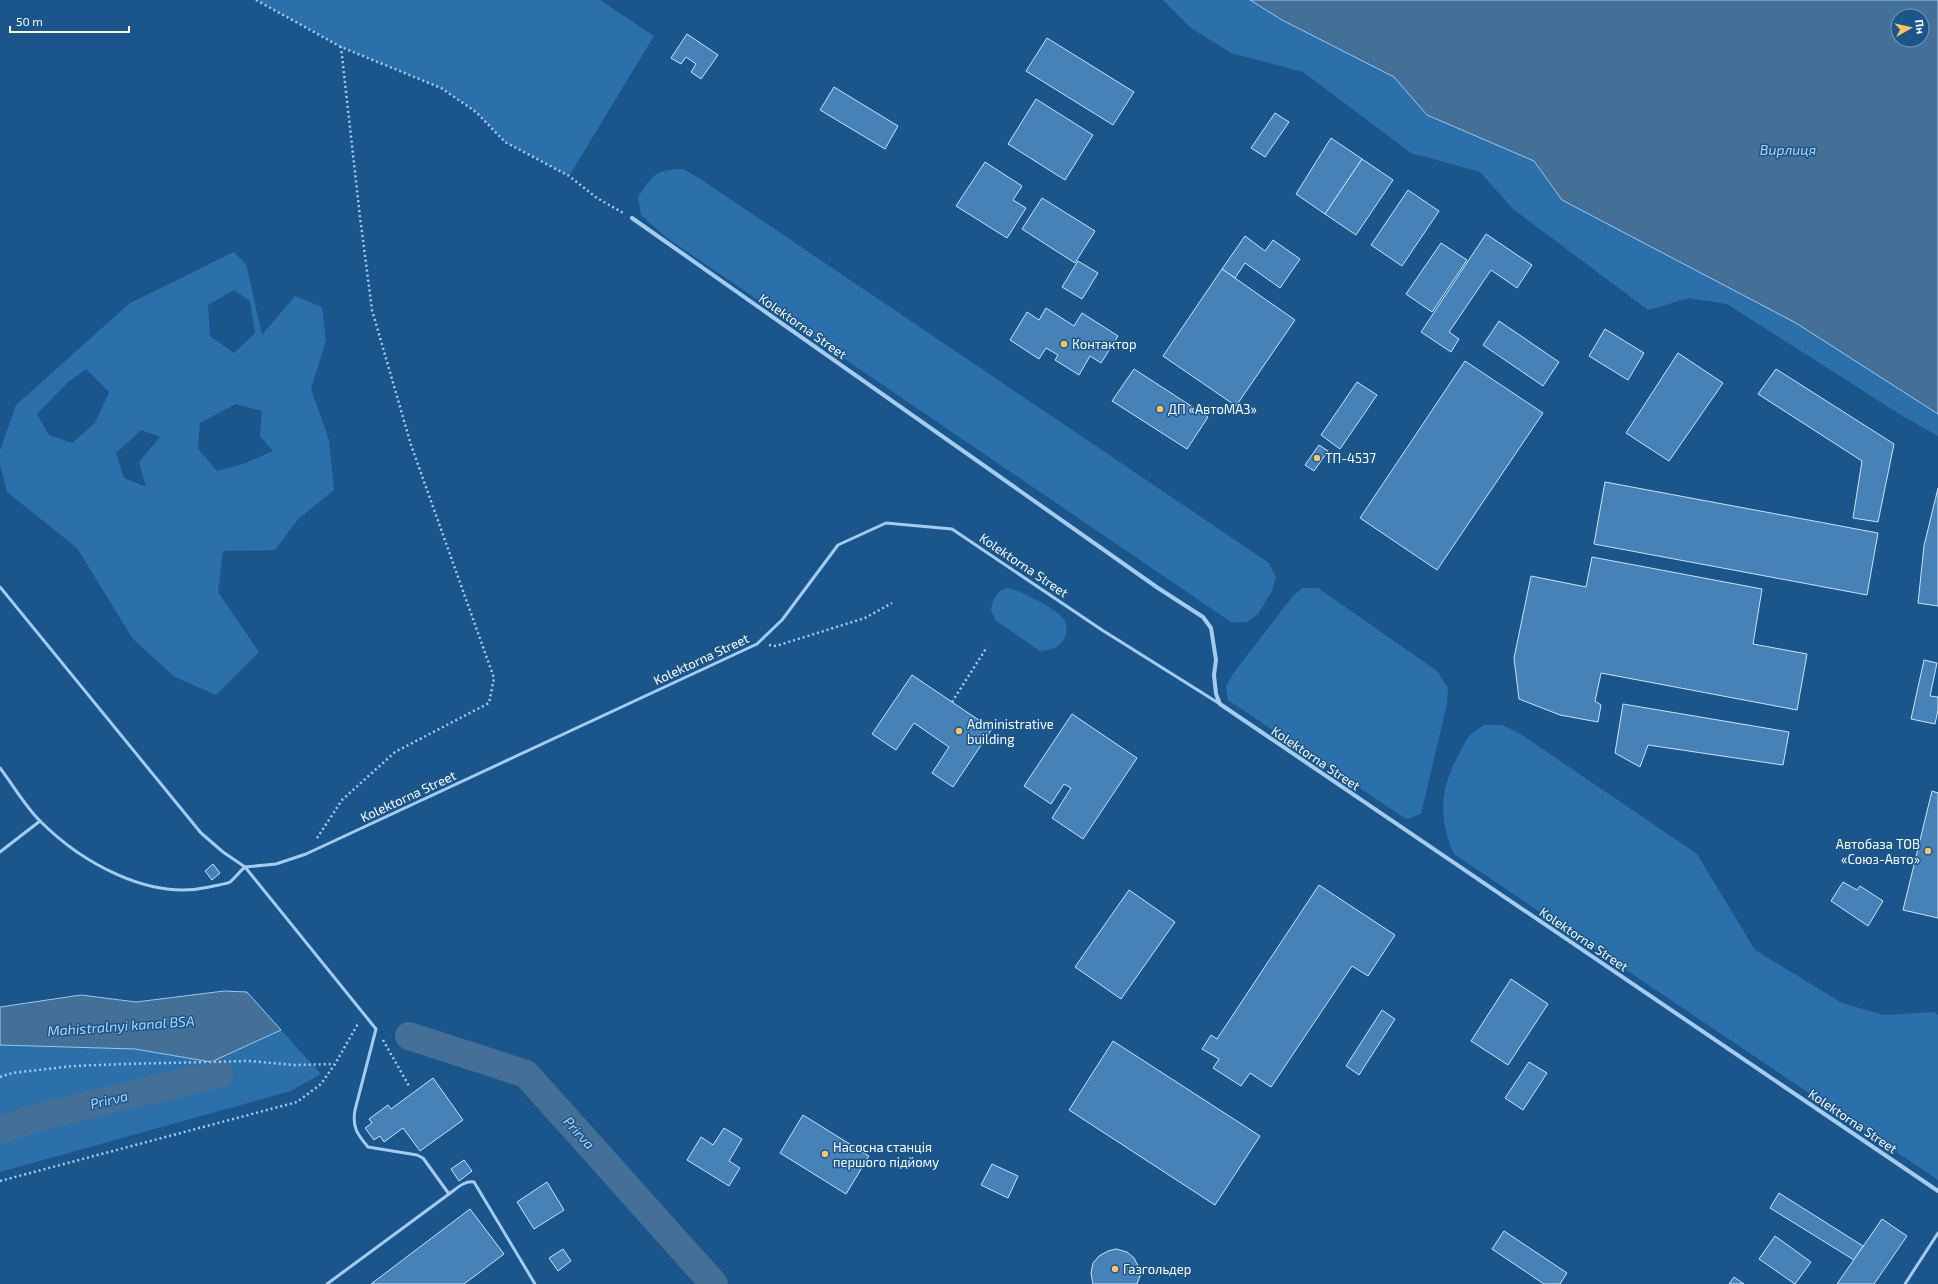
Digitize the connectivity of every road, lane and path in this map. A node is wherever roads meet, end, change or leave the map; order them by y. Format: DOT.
graph roads {
  1 [pos="256,0"];
  2 [pos="341,47"];
  3 [pos="632,218"];
  4 [pos="0,587"];
  5 [pos="892,603"];
  6 [pos="757,644"];
  7 [pos="987,647"];
  8 [pos="952,702"];
  9 [pos="1220,704"];
  10 [pos="0,768"];
  11 [pos="40,821"];
  12 [pos="0,852"];
  13 [pos="306,854"];
  14 [pos="245,867"];
  15 [pos="364,1013"];
  16 [pos="376,1029"];
  17 [pos="335,1064"];
  18 [pos="0,1077"];
  19 [pos="409,1086"];
  20 [pos="0,1181"];
  21 [pos="1938,1191"];
  22 [pos="449,1194"];
  23 [pos="1938,1233"];
  24 [pos="327,1284"];
  25 [pos="535,1284"];
  26 [pos="1905,1284"];
  1 -- 2 [label="path"];
  2 -- 3 [label="path"];
  2 -- 13 [label="path"];
  3 -- 9 [label="street, Kolektorna Street"];
  4 -- 14 [label="lane"];
  5 -- 6 [label="path"];
  6 -- 9 [label="lane, Kolektorna Street"];
  6 -- 13 [label="lane, Kolektorna Street"];
  7 -- 8 [label="path"];
  9 -- 21 [label="street, Kolektorna Street"];
  10 -- 11 [label="lane"];
  11 -- 12 [label="lane"];
  11 -- 14 [label="lane"];
  13 -- 14 [label="lane, Kolektorna Street"];
  14 -- 15 [label="lane"];
  15 -- 16 [label="lane"];
  15 -- 17 [label="path"];
  16 -- 19 [label="path"];
  16 -- 22 [label="lane"];
  17 -- 18 [label="path"];
  17 -- 20 [label="path"];
  22 -- 24 [label="lane"];
  22 -- 25 [label="lane"];
  23 -- 26 [label="lane"];
}
